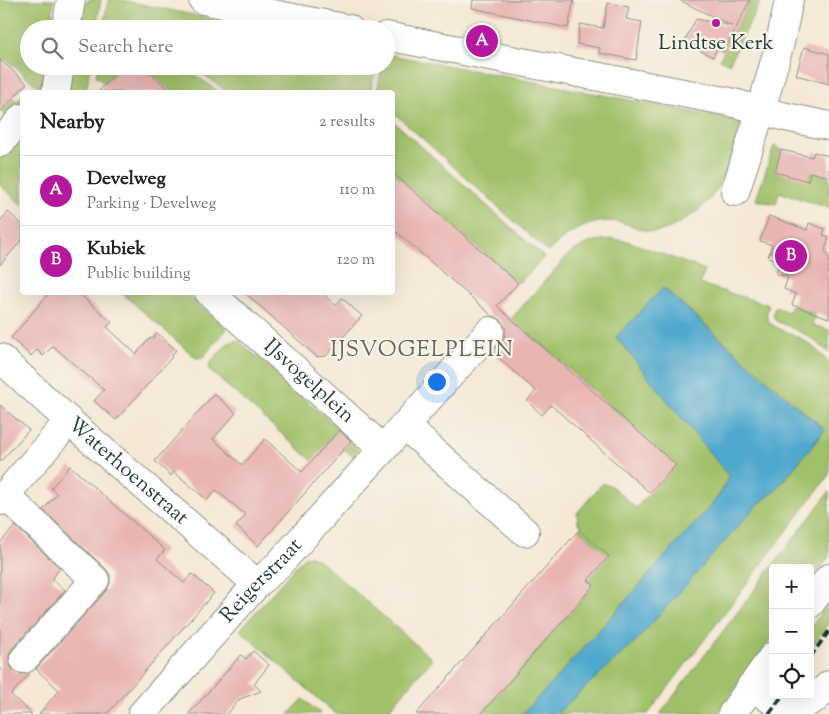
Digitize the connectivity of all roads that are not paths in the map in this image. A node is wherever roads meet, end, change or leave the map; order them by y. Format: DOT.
graph roads {
  1 [pos="71,0"];
  2 [pos="202,0"];
  3 [pos="789,0"];
  4 [pos="68,20"];
  5 [pos="303,20"];
  6 [pos="395,38"];
  7 [pos="762,110"];
  8 [pos="20,120"];
  9 [pos="829,126"];
  10 [pos="0,143"];
  11 [pos="735,192"];
  12 [pos="212,295"];
  13 [pos="490,332"];
  14 [pos="0,358"];
  15 [pos="69,421"];
  16 [pos="405,426"];
  17 [pos="383,449"];
  18 [pos="3,498"];
  19 [pos="525,532"];
  20 [pos="829,578"];
  21 [pos="257,584"];
  22 [pos="814,599"];
  23 [pos="24,659"];
  24 [pos="769,662"];
  25 [pos="829,685"];
  26 [pos="752,686"];
  27 [pos="794,713"];
  28 [pos="142,714"];
  29 [pos="732,714"];
  1 -- 4 [label="street"];
  2 -- 5 [label="street"];
  3 -- 7 [label="street"];
  6 -- 7 [label="street"];
  7 -- 9 [label="street"];
  7 -- 11 [label="street"];
  8 -- 10 [label="street"];
  12 -- 17 [label="street, IJsvogelplein"];
  13 -- 16 [label="street"];
  14 -- 15 [label="street, Waterhoenstraat"];
  15 -- 18 [label="street"];
  15 -- 21 [label="street, Waterhoenstraat"];
  16 -- 17 [label="street"];
  16 -- 19 [label="street"];
  17 -- 21 [label="street, Reigerstraat"];
  18 -- 23 [label="street"];
  20 -- 22 [label="street"];
  21 -- 28 [label="street, Reigerstraat"];
  24 -- 26 [label="street"];
  25 -- 27 [label="street"];
  26 -- 27 [label="street"];
  26 -- 29 [label="street"];
}
